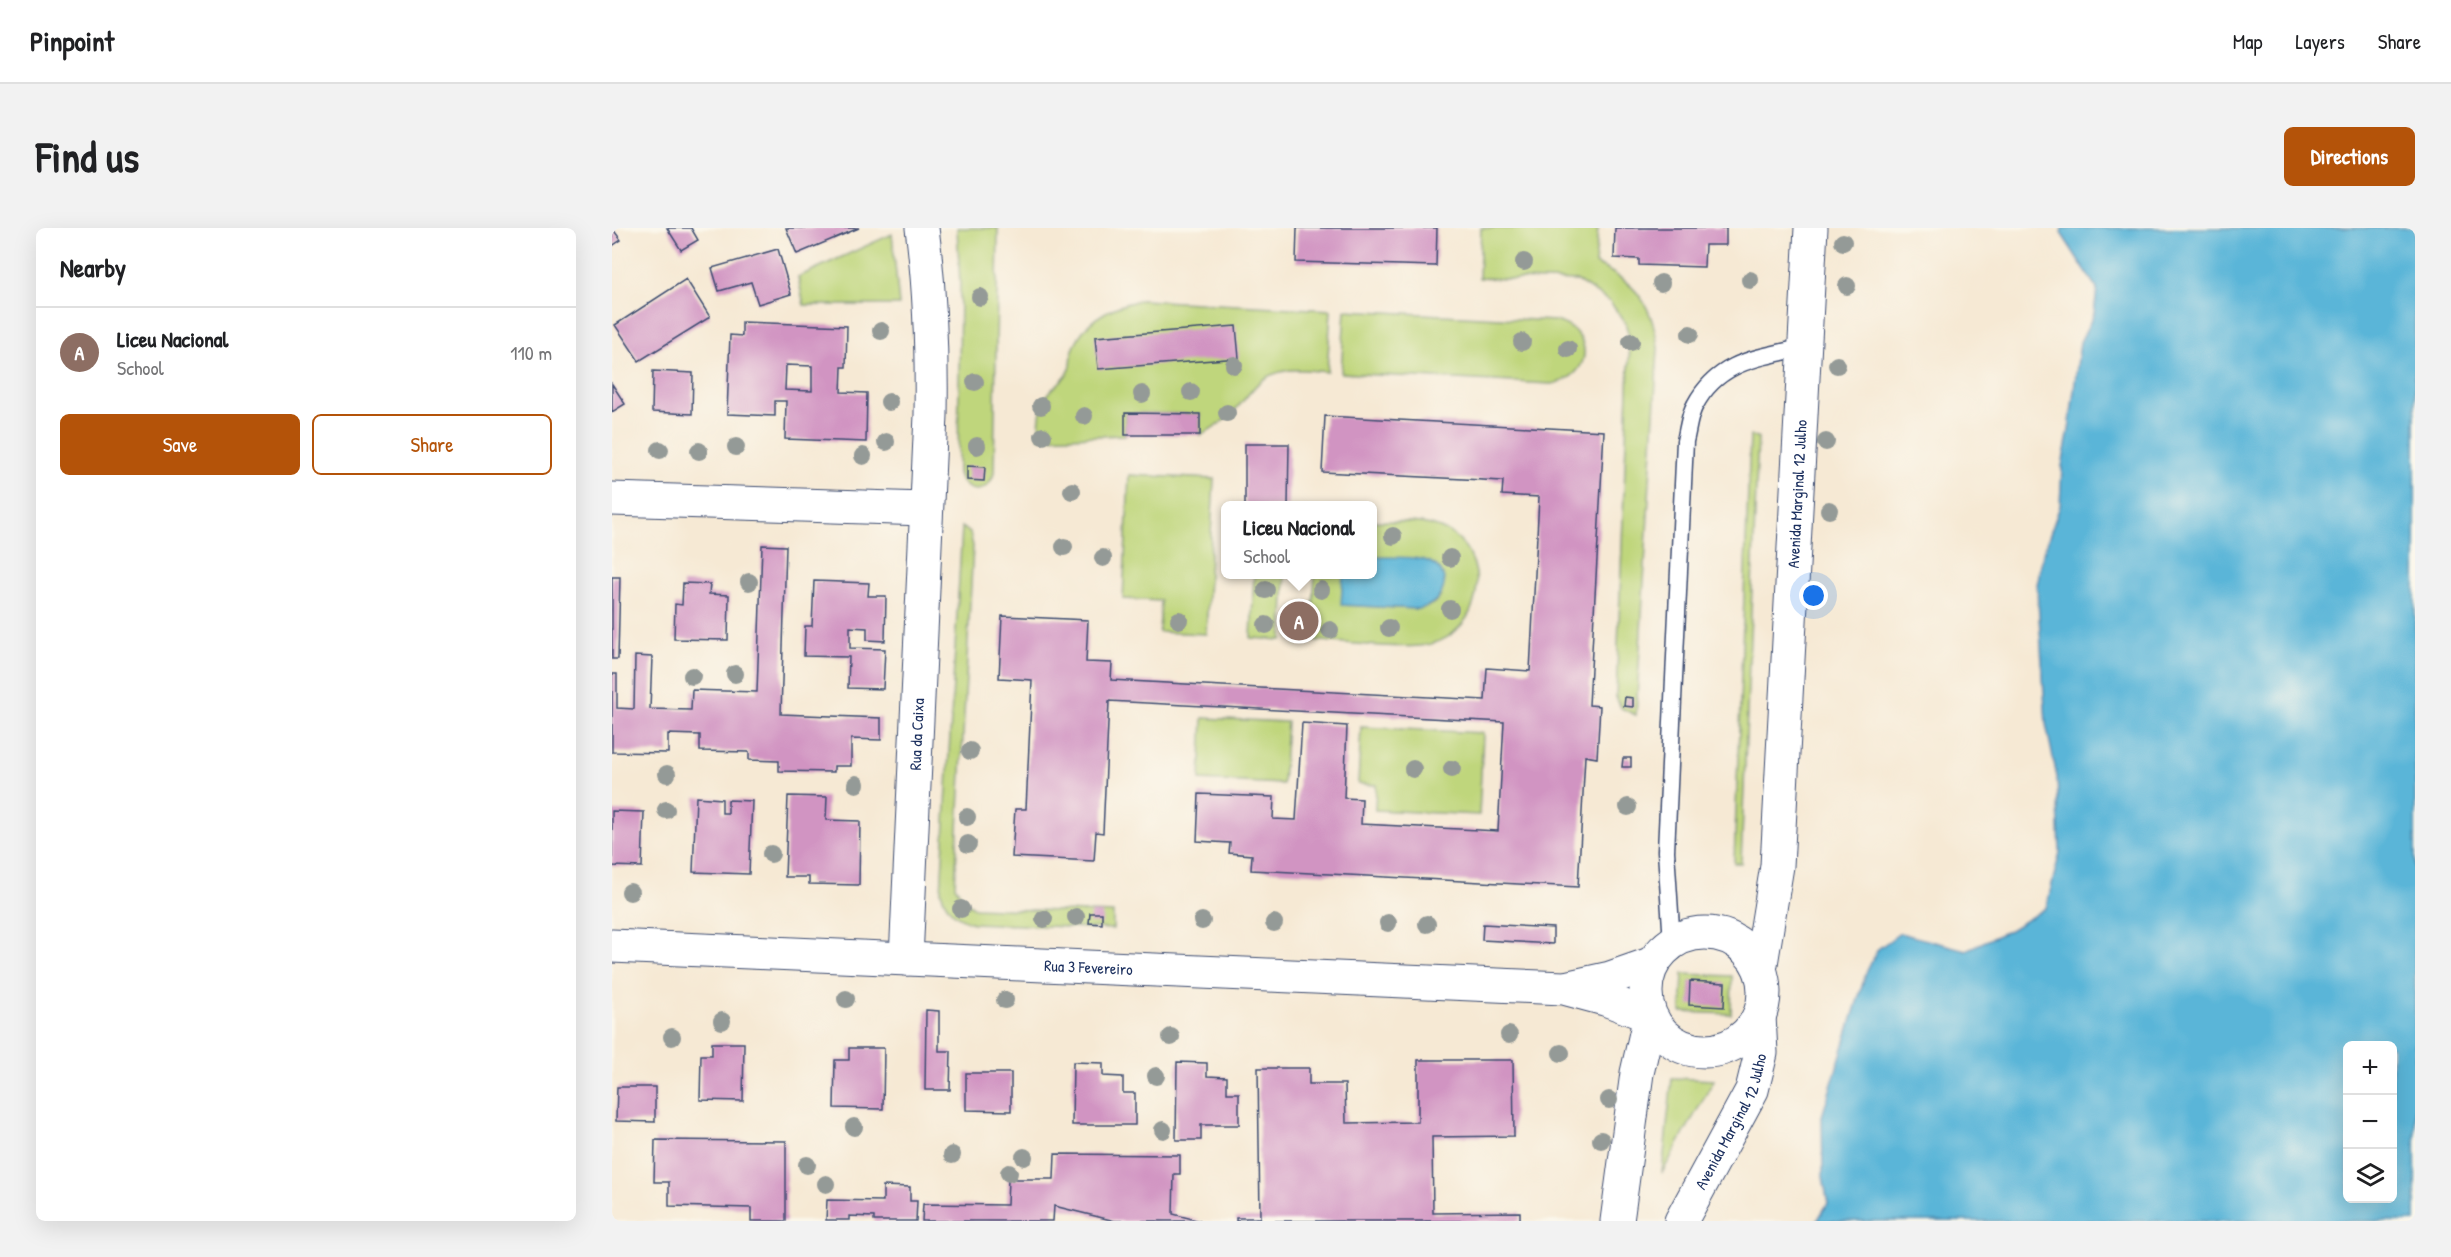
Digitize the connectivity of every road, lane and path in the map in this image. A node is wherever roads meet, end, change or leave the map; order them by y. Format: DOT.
graph roads {
  1 [pos="922,228"];
  2 [pos="1811,228"];
  3 [pos="1805,347"];
  4 [pos="612,499"];
  5 [pos="925,509"];
  6 [pos="612,946"];
  7 [pos="1662,953"];
  8 [pos="906,959"];
  9 [pos="1760,970"];
  10 [pos="1564,988"];
  11 [pos="1650,1016"];
  12 [pos="1758,1016"];
  13 [pos="1617,1221"];
  14 [pos="1681,1221"];
  1 -- 5 [label="street, Rua da Caixa"];
  2 -- 3 [label="street, Avenida Marginal 12 Julho"];
  3 -- 7 [label="lane"];
  3 -- 9 [label="street, Avenida Marginal 12 Julho"];
  4 -- 5 [label="street"];
  5 -- 8 [label="street, Rua da Caixa"];
  6 -- 8 [label="street, Rua 3 Fevereiro"];
  7 -- 9 [label="street"];
  7 -- 10 [label="street"];
  7 -- 11 [label="street"];
  8 -- 10 [label="street, Rua 3 Fevereiro"];
  9 -- 12 [label="street"];
  10 -- 11 [label="street"];
  11 -- 12 [label="street"];
  11 -- 13 [label="street"];
  12 -- 14 [label="street, Avenida Marginal 12 Julho"];
}
